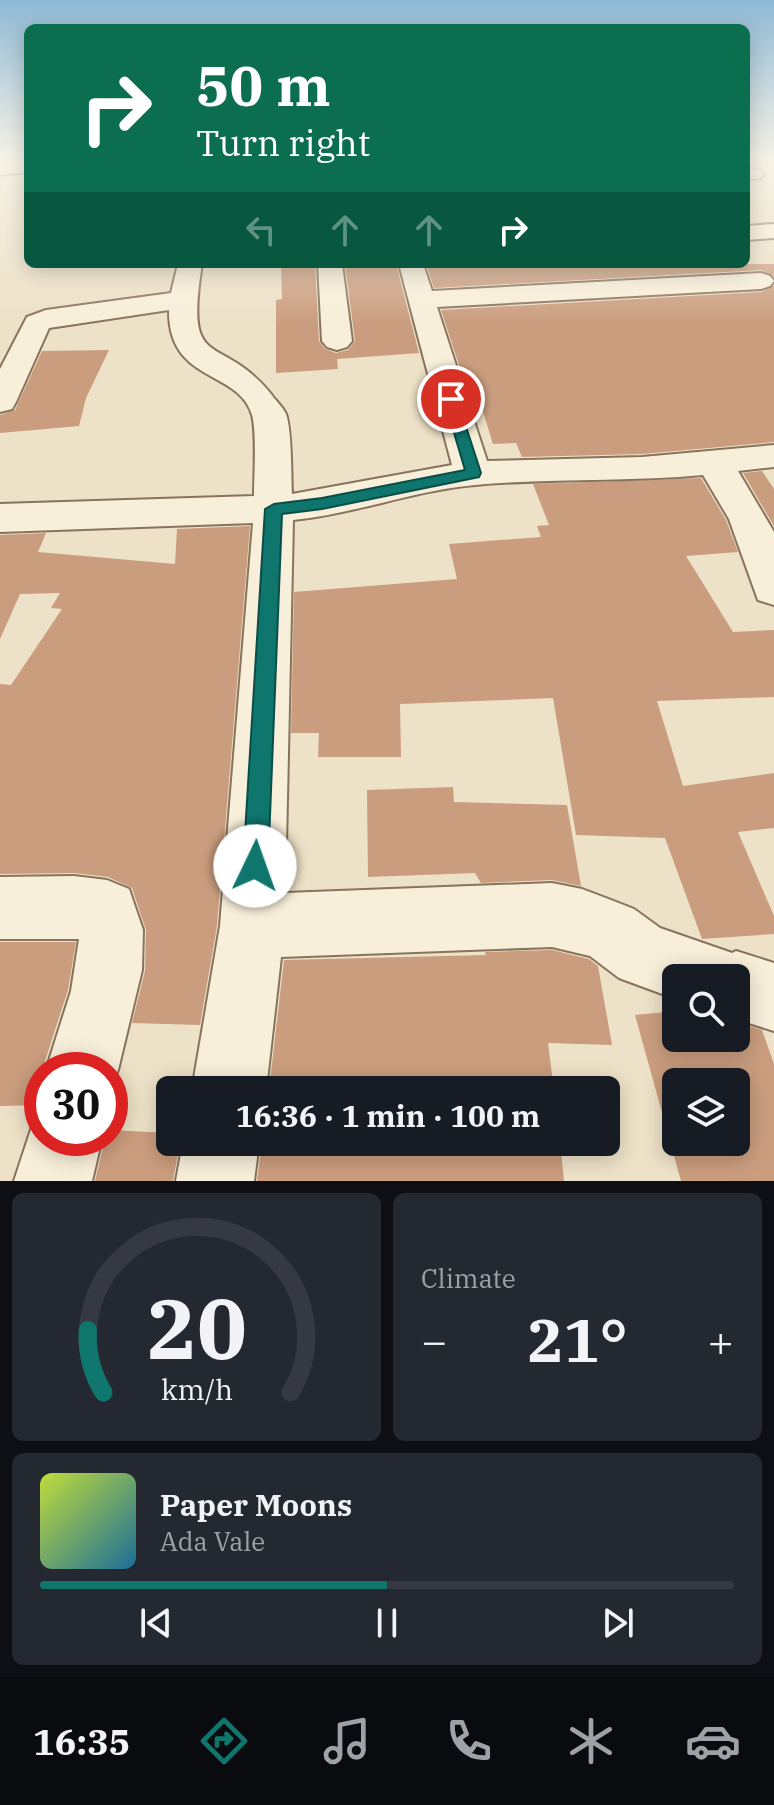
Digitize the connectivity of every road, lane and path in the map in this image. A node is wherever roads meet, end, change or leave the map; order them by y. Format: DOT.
graph roads {
  1 [pos="774,231"];
  2 [pos="750,233"];
  3 [pos="189,268"];
  4 [pos="330,268"];
  5 [pos="412,268"];
  6 [pos="742,268"];
  7 [pos="767,287"];
  8 [pos="182,300"];
  9 [pos="421,300"];
  10 [pos="337,341"];
  11 [pos="0,402"];
  12 [pos="774,456"];
  13 [pos="714,462"];
  14 [pos="473,473"];
  15 [pos="274,509"];
  16 [pos="0,518"];
  17 [pos="774,588"];
  18 [pos="0,908"];
  19 [pos="252,926"];
  20 [pos="669,964"];
  21 [pos="750,989"];
  22 [pos="774,997"];
  23 [pos="87,1052"];
  24 [pos="231,1076"];
  25 [pos="59,1156"];
  26 [pos="219,1156"];
  27 [pos="53,1181"];
  28 [pos="215,1181"];
  1 -- 2 [label="street"];
  3 -- 8 [label="street"];
  4 -- 10 [label="street"];
  5 -- 9 [label="street"];
  6 -- 7 [label="street"];
  7 -- 9 [label="street"];
  8 -- 11 [label="street"];
  8 -- 15 [label="street"];
  9 -- 14 [label="street"];
  12 -- 13 [label="street"];
  13 -- 14 [label="street"];
  13 -- 17 [label="street"];
  14 -- 15 [label="street"];
  15 -- 16 [label="street"];
  15 -- 19 [label="street"];
  18 -- 23 [label="street"];
  19 -- 20 [label="street"];
  19 -- 24 [label="street"];
  21 -- 22 [label="street"];
  25 -- 27 [label="street"];
  26 -- 28 [label="street"];
}
